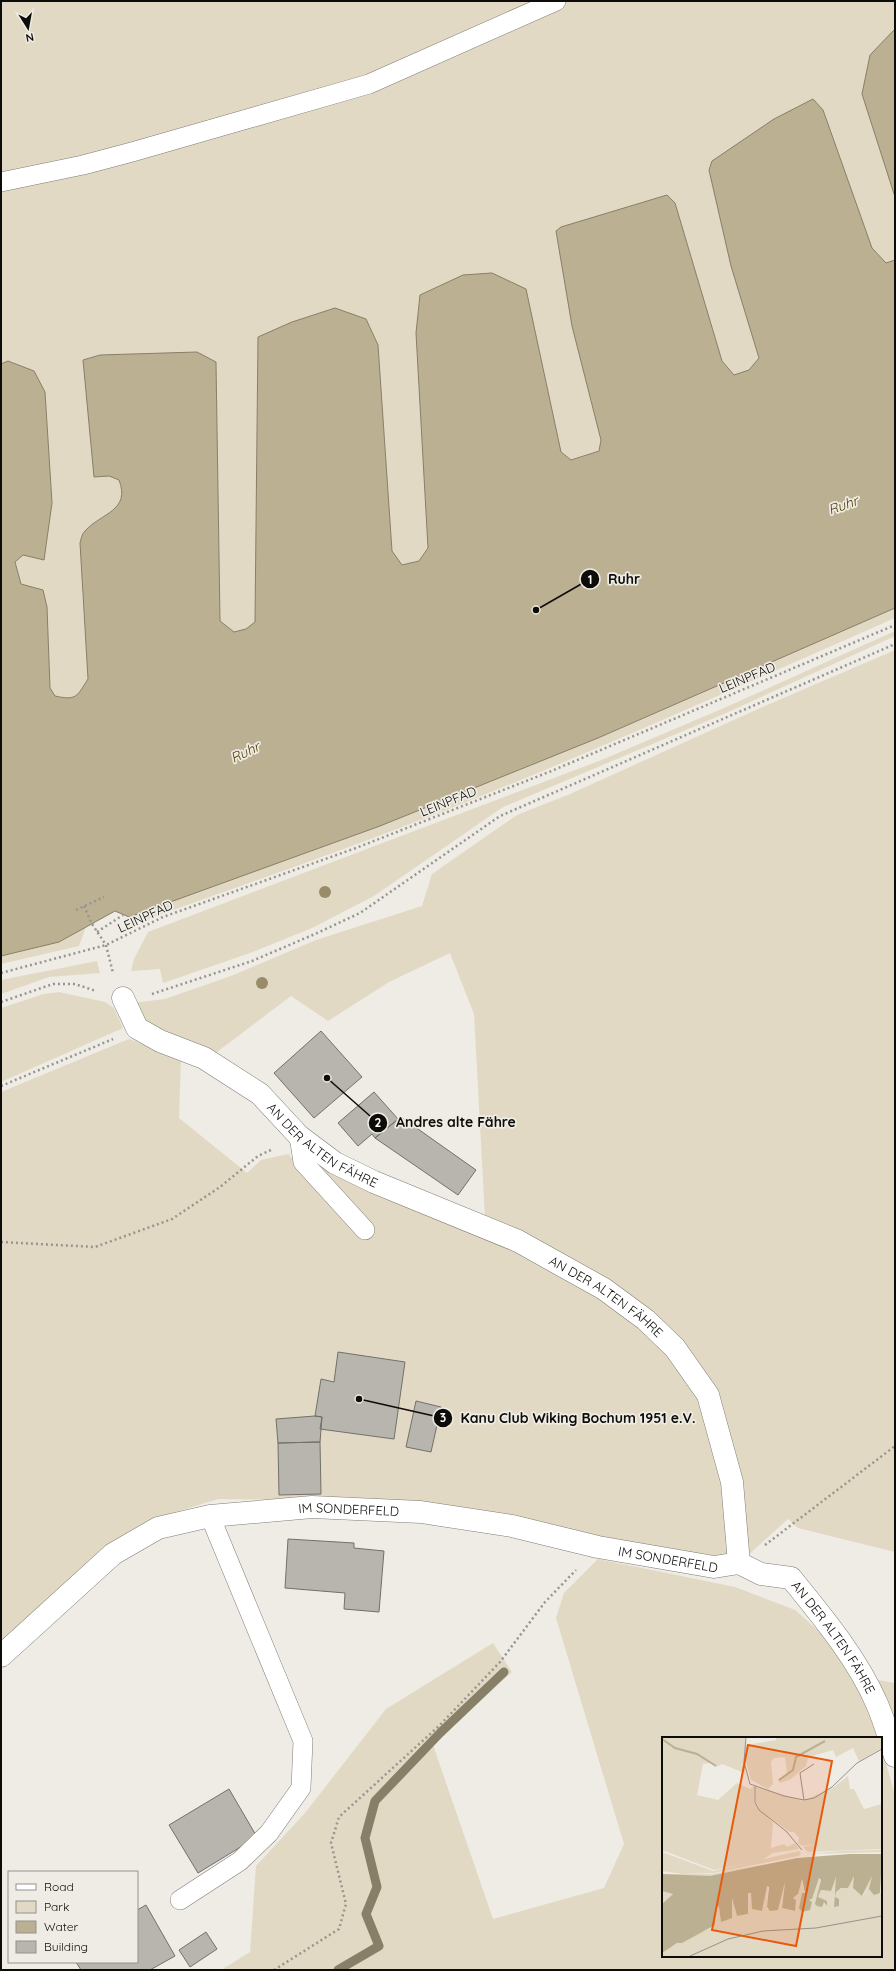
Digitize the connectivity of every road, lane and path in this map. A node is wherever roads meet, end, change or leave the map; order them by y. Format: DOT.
graph roads {
  1 [pos="556,1"];
  2 [pos="1,182"];
  3 [pos="895,625"];
  4 [pos="895,644"];
  5 [pos="104,897"];
  6 [pos="84,906"];
  7 [pos="76,910"];
  8 [pos="123,914"];
  9 [pos="97,932"];
  10 [pos="106,945"];
  11 [pos="1,973"];
  12 [pos="102,993"];
  13 [pos="123,998"];
  14 [pos="1,1002"];
  15 [pos="137,1028"];
  16 [pos="1,1086"];
  17 [pos="299,1136"];
  18 [pos="364,1230"];
  19 [pos="1,1242"];
  20 [pos="895,1446"];
  21 [pos="210,1516"];
  22 [pos="598,1547"];
  23 [pos="739,1563"];
  24 [pos="1,1656"];
  25 [pos="895,1756"];
  26 [pos="180,1900"];
  27 [pos="274,1970"];
  1 -- 2 [label="lane"];
  3 -- 10 [label="path, LEINPFAD"];
  4 -- 13 [label="path"];
  5 -- 6 [label="path"];
  6 -- 7 [label="path"];
  6 -- 9 [label="path"];
  8 -- 9 [label="path"];
  9 -- 10 [label="path"];
  10 -- 11 [label="path, LEINPFAD"];
  12 -- 14 [label="path"];
  13 -- 15 [label="street"];
  15 -- 16 [label="path"];
  15 -- 17 [label="street, AN DER ALTEN FÄHRE"];
  17 -- 18 [label="lane"];
  17 -- 19 [label="path"];
  17 -- 23 [label="street, AN DER ALTEN FÄHRE"];
  20 -- 23 [label="path"];
  21 -- 22 [label="street, IM SONDERFELD"];
  21 -- 24 [label="street, IM SONDERFELD"];
  21 -- 26 [label="lane"];
  22 -- 23 [label="street, IM SONDERFELD"];
  22 -- 27 [label="path"];
  23 -- 25 [label="street, AN DER ALTEN FÄHRE"];
}
